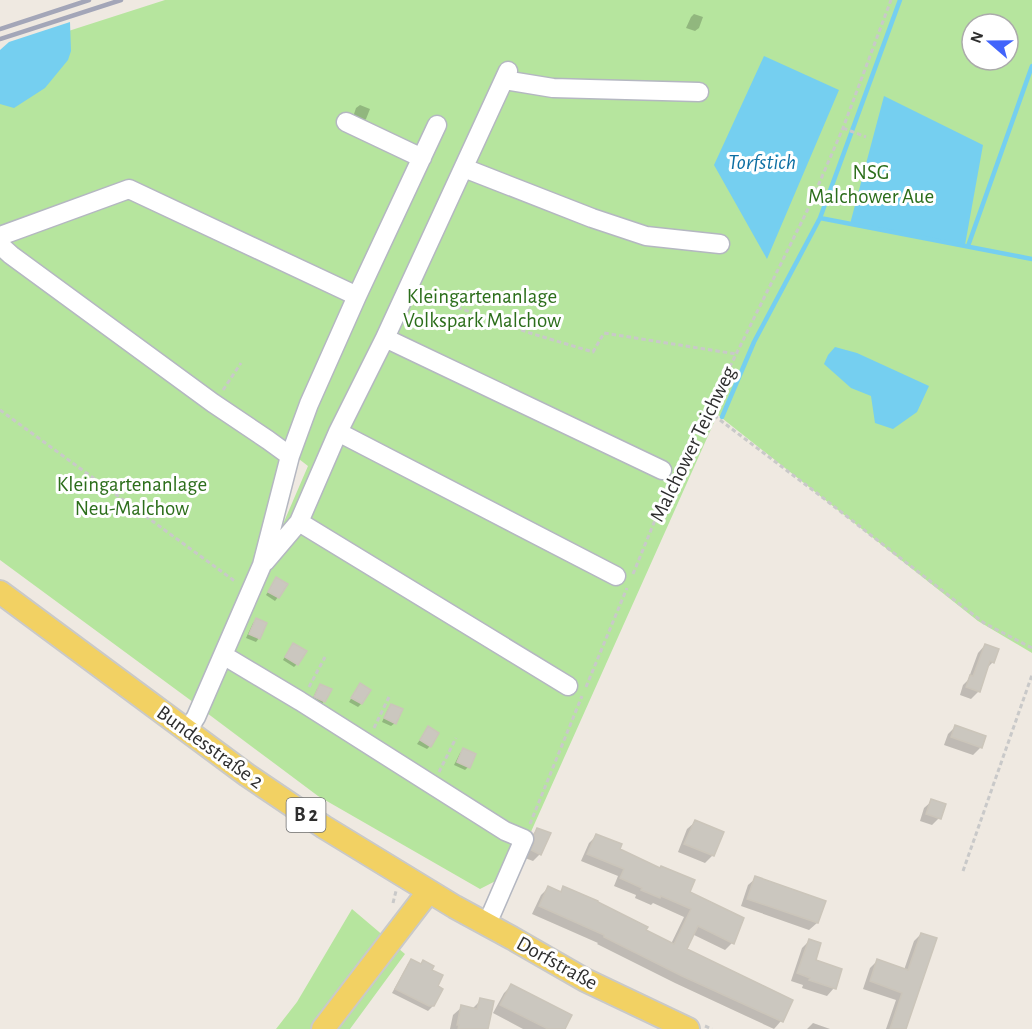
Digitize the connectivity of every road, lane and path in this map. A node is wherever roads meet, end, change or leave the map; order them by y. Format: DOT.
graph roads {
  1 [pos="891,0"];
  2 [pos="699,92"];
  3 [pos="346,122"];
  4 [pos="437,125"];
  5 [pos="843,128"];
  6 [pos="866,136"];
  7 [pos="422,158"];
  8 [pos="464,168"];
  9 [pos="0,236"];
  10 [pos="720,244"];
  11 [pos="0,245"];
  12 [pos="406,289"];
  13 [pos="357,296"];
  14 [pos="384,338"];
  15 [pos="736,354"];
  16 [pos="242,363"];
  17 [pos="213,404"];
  18 [pos="0,410"];
  19 [pos="708,411"];
  20 [pos="339,432"];
  21 [pos="290,456"];
  22 [pos="669,474"];
  23 [pos="299,522"];
  24 [pos="262,565"];
  25 [pos="616,576"];
  26 [pos="251,590"];
  27 [pos="0,592"];
  28 [pos="1032,648"];
  29 [pos="223,655"];
  30 [pos="325,657"];
  31 [pos="1032,675"];
  32 [pos="568,686"];
  33 [pos="389,697"];
  34 [pos="300,701"];
  35 [pos="187,731"];
  36 [pos="456,738"];
  37 [pos="367,743"];
  38 [pos="434,785"];
  39 [pos="524,839"];
  40 [pos="963,871"];
  41 [pos="429,891"];
  42 [pos="487,924"];
  43 [pos="323,1029"];
  44 [pos="688,1029"];
  1 -- 5 [label="path, Malchower Teichweg"];
  2 -- 8 [label="lane"];
  3 -- 7 [label="lane"];
  4 -- 7 [label="lane"];
  5 -- 6 [label="path"];
  5 -- 15 [label="path, Malchower Teichweg"];
  7 -- 13 [label="lane"];
  8 -- 10 [label="lane"];
  8 -- 12 [label="lane"];
  9 -- 13 [label="lane"];
  11 -- 17 [label="lane"];
  12 -- 14 [label="lane"];
  12 -- 15 [label="path"];
  13 -- 21 [label="lane"];
  14 -- 20 [label="lane"];
  14 -- 22 [label="lane"];
  15 -- 19 [label="path, Malchower Teichweg"];
  16 -- 17 [label="path"];
  17 -- 21 [label="lane"];
  18 -- 26 [label="path"];
  19 -- 22 [label="path, Malchower Teichweg"];
  19 -- 28 [label="path"];
  20 -- 23 [label="lane"];
  20 -- 25 [label="lane"];
  21 -- 24 [label="lane"];
  22 -- 39 [label="path, Malchower Teichweg"];
  23 -- 24 [label="lane"];
  23 -- 32 [label="lane"];
  24 -- 26 [label="lane"];
  26 -- 29 [label="lane"];
  27 -- 35 [label="main road, Bundesstraße 2 / B 2"];
  29 -- 34 [label="lane"];
  29 -- 35 [label="lane"];
  30 -- 34 [label="path"];
  31 -- 40 [label="path"];
  33 -- 37 [label="path"];
  34 -- 37 [label="lane"];
  35 -- 41 [label="main road, Bundesstraße 2 / B 2"];
  36 -- 38 [label="path"];
  37 -- 38 [label="lane"];
  38 -- 39 [label="lane"];
  39 -- 42 [label="lane"];
  41 -- 42 [label="main road, Dorfstraße / B 2"];
  41 -- 43 [label="main road"];
  42 -- 44 [label="main road, Dorfstraße / B 2"];
}
